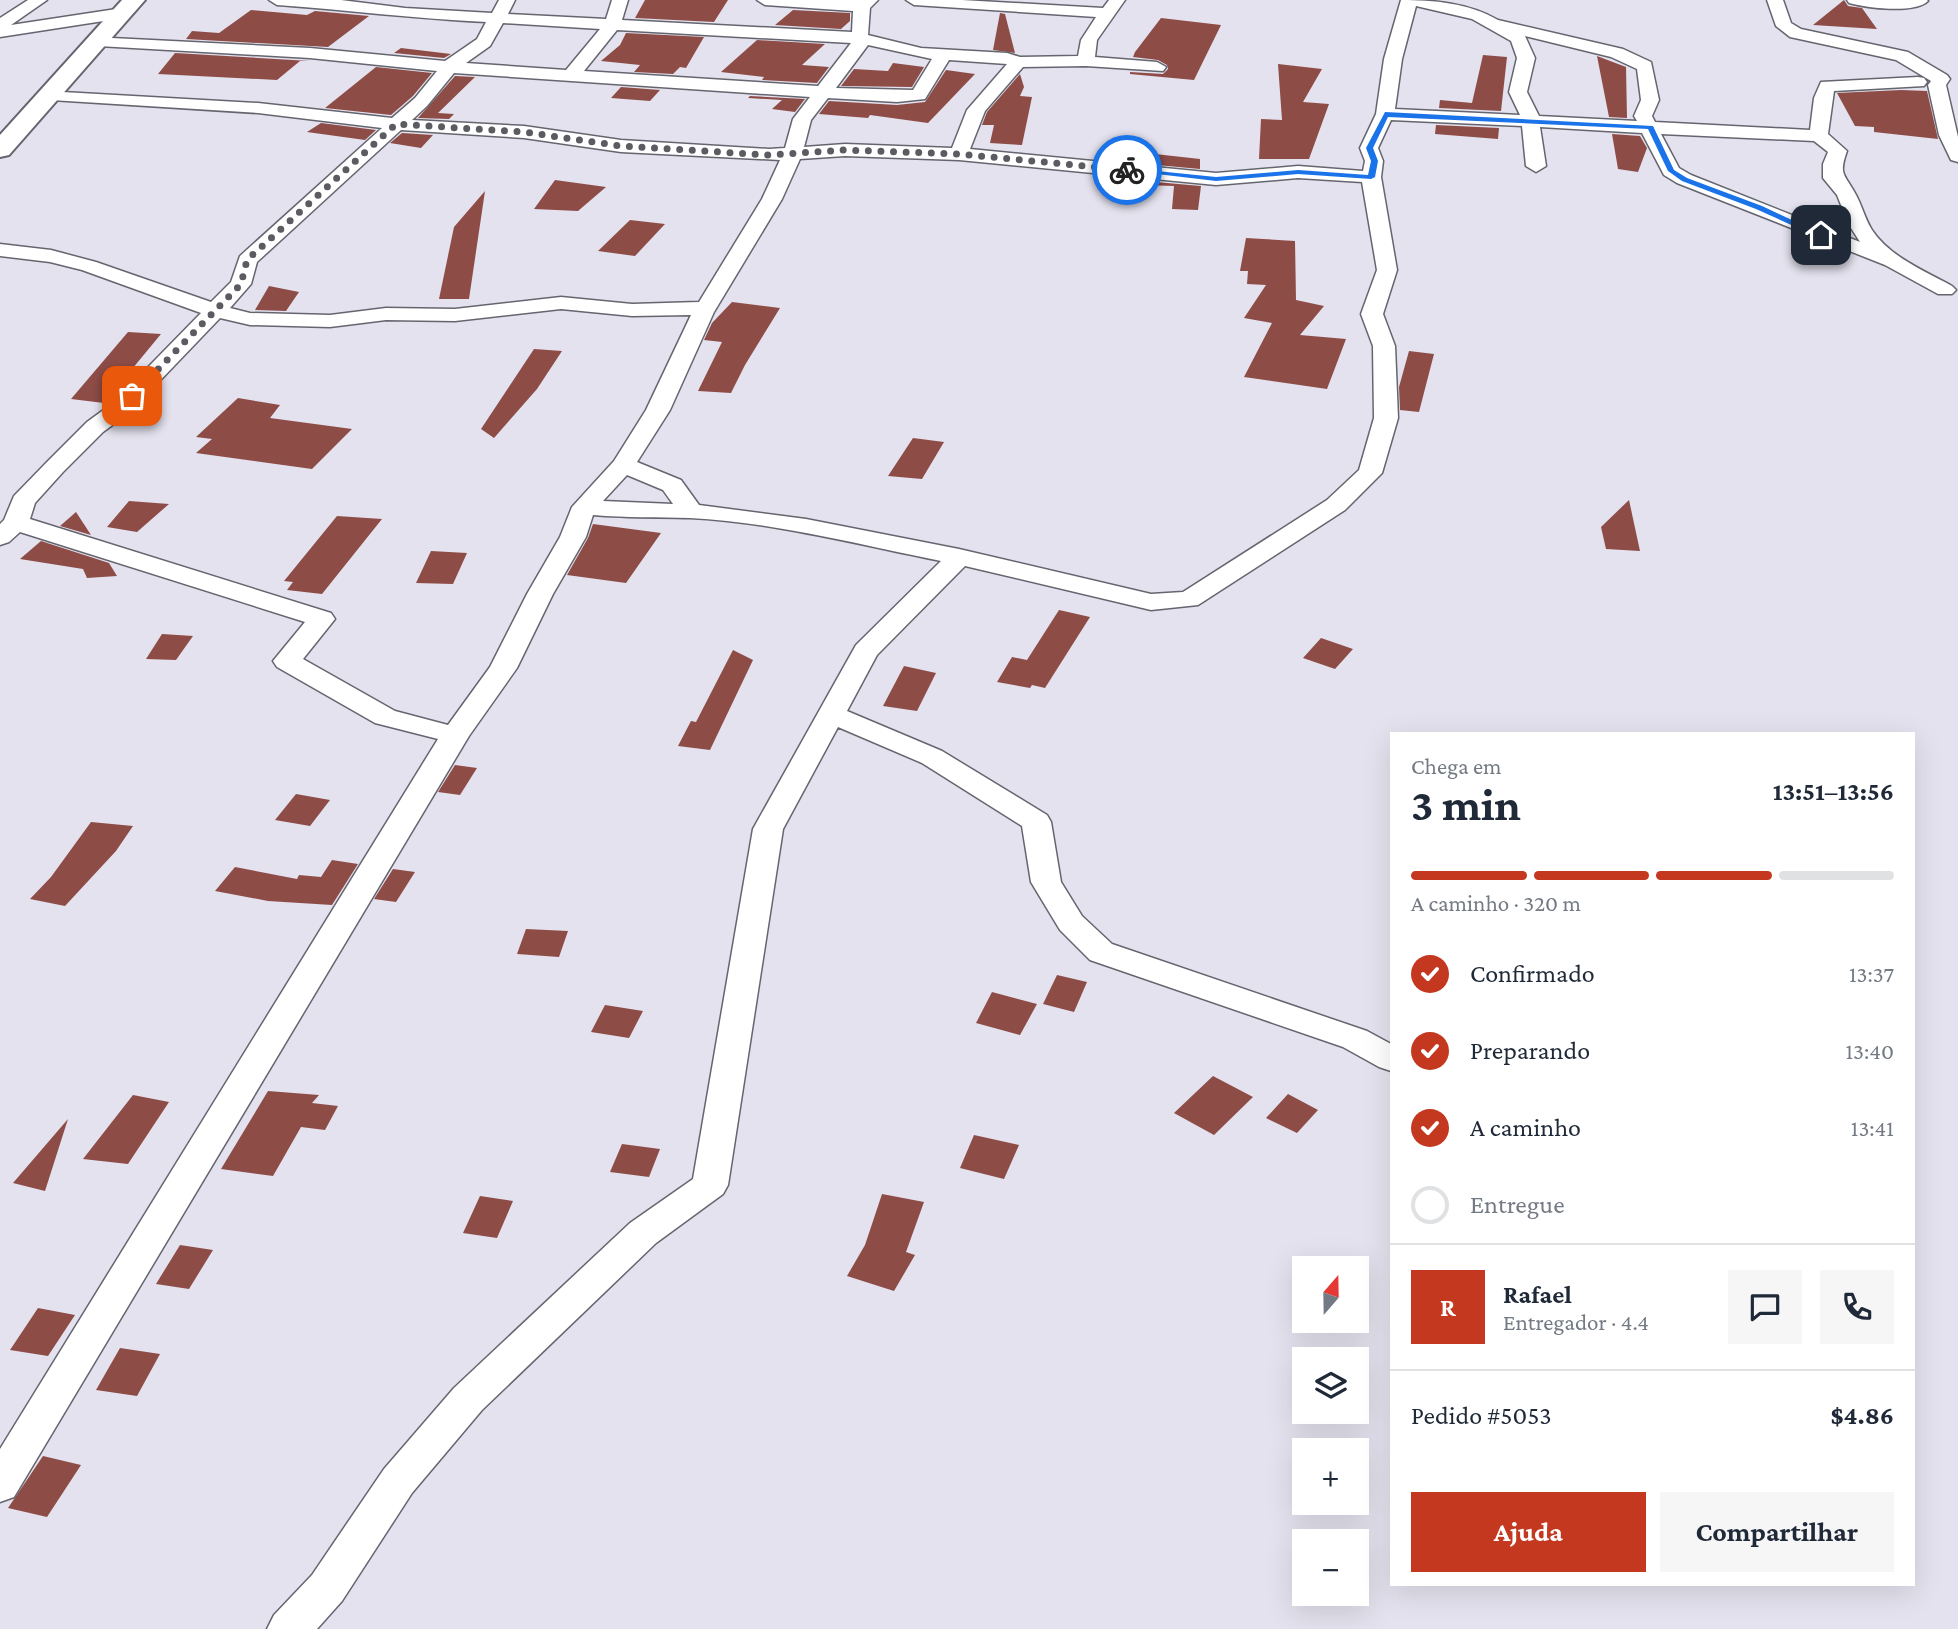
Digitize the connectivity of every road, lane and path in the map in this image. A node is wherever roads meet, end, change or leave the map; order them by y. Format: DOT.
graph roads {
  1 [pos="39,0"];
  2 [pos="277,0"];
  3 [pos="507,0"];
  4 [pos="620,0"];
  5 [pos="765,0"];
  6 [pos="914,0"];
  7 [pos="1410,0"];
  8 [pos="1775,0"];
  9 [pos="1855,0"];
  10 [pos="1920,1"];
  11 [pos="376,3"];
  12 [pos="866,4"];
  13 [pos="129,6"];
  14 [pos="1113,7"];
  15 [pos="497,17"];
  16 [pos="1495,24"];
  17 [pos="0,25"];
  18 [pos="612,25"];
  19 [pos="0,32"];
  20 [pos="861,38"];
  21 [pos="98,41"];
  22 [pos="944,53"];
  23 [pos="1086,61"];
  24 [pos="1018,62"];
  25 [pos="1157,67"];
  26 [pos="449,68"];
  27 [pos="570,76"];
  28 [pos="1918,82"];
  29 [pos="823,91"];
  30 [pos="51,95"];
  31 [pos="1385,114"];
  32 [pos="1529,121"];
  33 [pos="396,124"];
  34 [pos="1650,127"];
  35 [pos="1819,136"];
  36 [pos="0,150"];
  37 [pos="793,153"];
  38 [pos="959,154"];
  39 [pos="1958,156"];
  40 [pos="1536,166"];
  41 [pos="1371,177"];
  42 [pos="0,250"];
  43 [pos="1892,262"];
  44 [pos="1945,290"];
  45 [pos="705,308"];
  46 [pos="212,310"];
  47 [pos="623,465"];
  48 [pos="584,507"];
  49 [pos="691,511"];
  50 [pos="8,530"];
  51 [pos="959,557"];
  52 [pos="831,715"];
  53 [pos="455,735"];
  54 [pos="1390,1058"];
  55 [pos="0,1485"];
  56 [pos="289,1629"];
  1 -- 17 [label="street"];
  2 -- 11 [label="street"];
  3 -- 15 [label="street"];
  4 -- 18 [label="street"];
  5 -- 12 [label="street"];
  6 -- 14 [label="street"];
  7 -- 16 [label="street"];
  7 -- 31 [label="street"];
  8 -- 39 [label="street"];
  9 -- 10 [label="street"];
  11 -- 15 [label="street"];
  12 -- 20 [label="street"];
  13 -- 19 [label="street"];
  13 -- 21 [label="main road"];
  14 -- 23 [label="street"];
  15 -- 18 [label="street"];
  15 -- 26 [label="street"];
  16 -- 32 [label="street"];
  16 -- 34 [label="street"];
  18 -- 20 [label="street"];
  18 -- 27 [label="street"];
  20 -- 22 [label="street"];
  20 -- 29 [label="street"];
  21 -- 26 [label="street"];
  21 -- 30 [label="main road"];
  22 -- 24 [label="street"];
  22 -- 29 [label="street"];
  23 -- 24 [label="street"];
  23 -- 25 [label="street"];
  24 -- 38 [label="street"];
  26 -- 27 [label="street"];
  26 -- 33 [label="street"];
  27 -- 29 [label="street"];
  28 -- 35 [label="street"];
  29 -- 37 [label="street"];
  30 -- 33 [label="street"];
  30 -- 36 [label="main road"];
  31 -- 32 [label="street"];
  31 -- 41 [label="street"];
  32 -- 34 [label="street"];
  32 -- 40 [label="street"];
  33 -- 37 [label="street"];
  33 -- 46 [label="street"];
  34 -- 35 [label="street"];
  34 -- 43 [label="street"];
  35 -- 43 [label="street"];
  37 -- 38 [label="street"];
  37 -- 45 [label="street"];
  38 -- 41 [label="street"];
  41 -- 51 [label="street"];
  42 -- 46 [label="street"];
  43 -- 44 [label="street"];
  45 -- 46 [label="street"];
  45 -- 47 [label="street"];
  46 -- 50 [label="street"];
  47 -- 48 [label="street"];
  47 -- 49 [label="street"];
  48 -- 49 [label="street"];
  48 -- 53 [label="street"];
  49 -- 51 [label="street"];
  50 -- 53 [label="street"];
  51 -- 52 [label="street"];
  52 -- 54 [label="street"];
  52 -- 56 [label="street"];
  53 -- 55 [label="street"];
}
